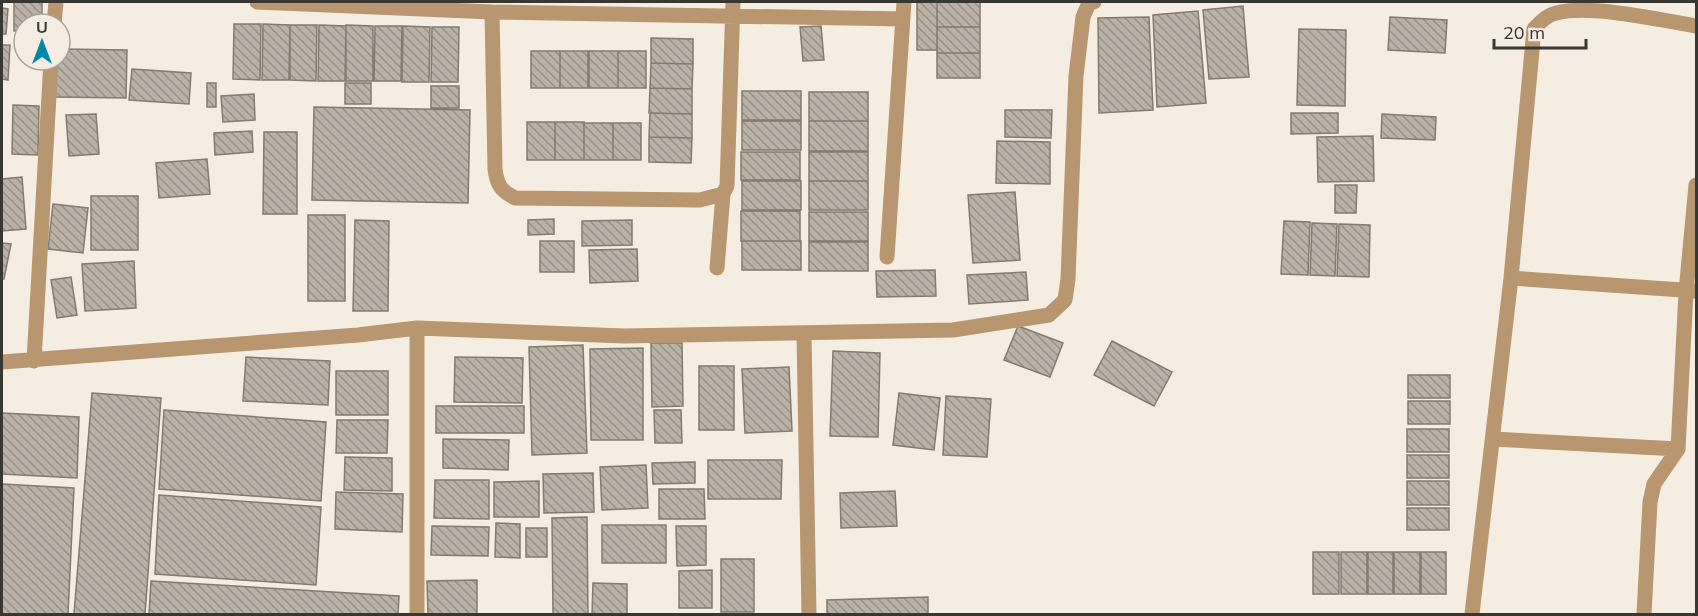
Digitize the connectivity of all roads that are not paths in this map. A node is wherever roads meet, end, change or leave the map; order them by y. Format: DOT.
graph roads {
  1 [pos="257,2"];
  2 [pos="323,2"];
  3 [pos="904,2"];
  4 [pos="1094,2"];
  5 [pos="1604,7"];
  6 [pos="732,9"];
  7 [pos="492,12"];
  8 [pos="903,19"];
  9 [pos="1696,26"];
  10 [pos="50,72"];
  11 [pos="1696,185"];
  12 [pos="723,194"];
  13 [pos="887,257"];
  14 [pos="717,268"];
  15 [pos="1511,278"];
  16 [pos="1691,291"];
  17 [pos="417,328"];
  18 [pos="804,334"];
  19 [pos="34,361"];
  20 [pos="2,362"];
  21 [pos="1493,439"];
  22 [pos="1678,449"];
  23 [pos="417,615"];
  24 [pos="809,615"];
  25 [pos="1472,615"];
  26 [pos="1644,615"];
  1 -- 2 [label="street"];
  2 -- 7 [label="street"];
  3 -- 8 [label="street"];
  4 -- 18 [label="street"];
  5 -- 9 [label="street"];
  5 -- 15 [label="street"];
  6 -- 7 [label="street"];
  6 -- 8 [label="street"];
  6 -- 12 [label="street"];
  7 -- 12 [label="street"];
  8 -- 13 [label="street"];
  10 -- 19 [label="street"];
  11 -- 16 [label="street"];
  12 -- 14 [label="street"];
  15 -- 16 [label="street"];
  15 -- 21 [label="street"];
  16 -- 22 [label="street"];
  17 -- 18 [label="street"];
  17 -- 19 [label="street"];
  17 -- 23 [label="street"];
  18 -- 24 [label="street"];
  19 -- 20 [label="street"];
  21 -- 22 [label="street"];
  21 -- 25 [label="street"];
  22 -- 26 [label="street"];
}
